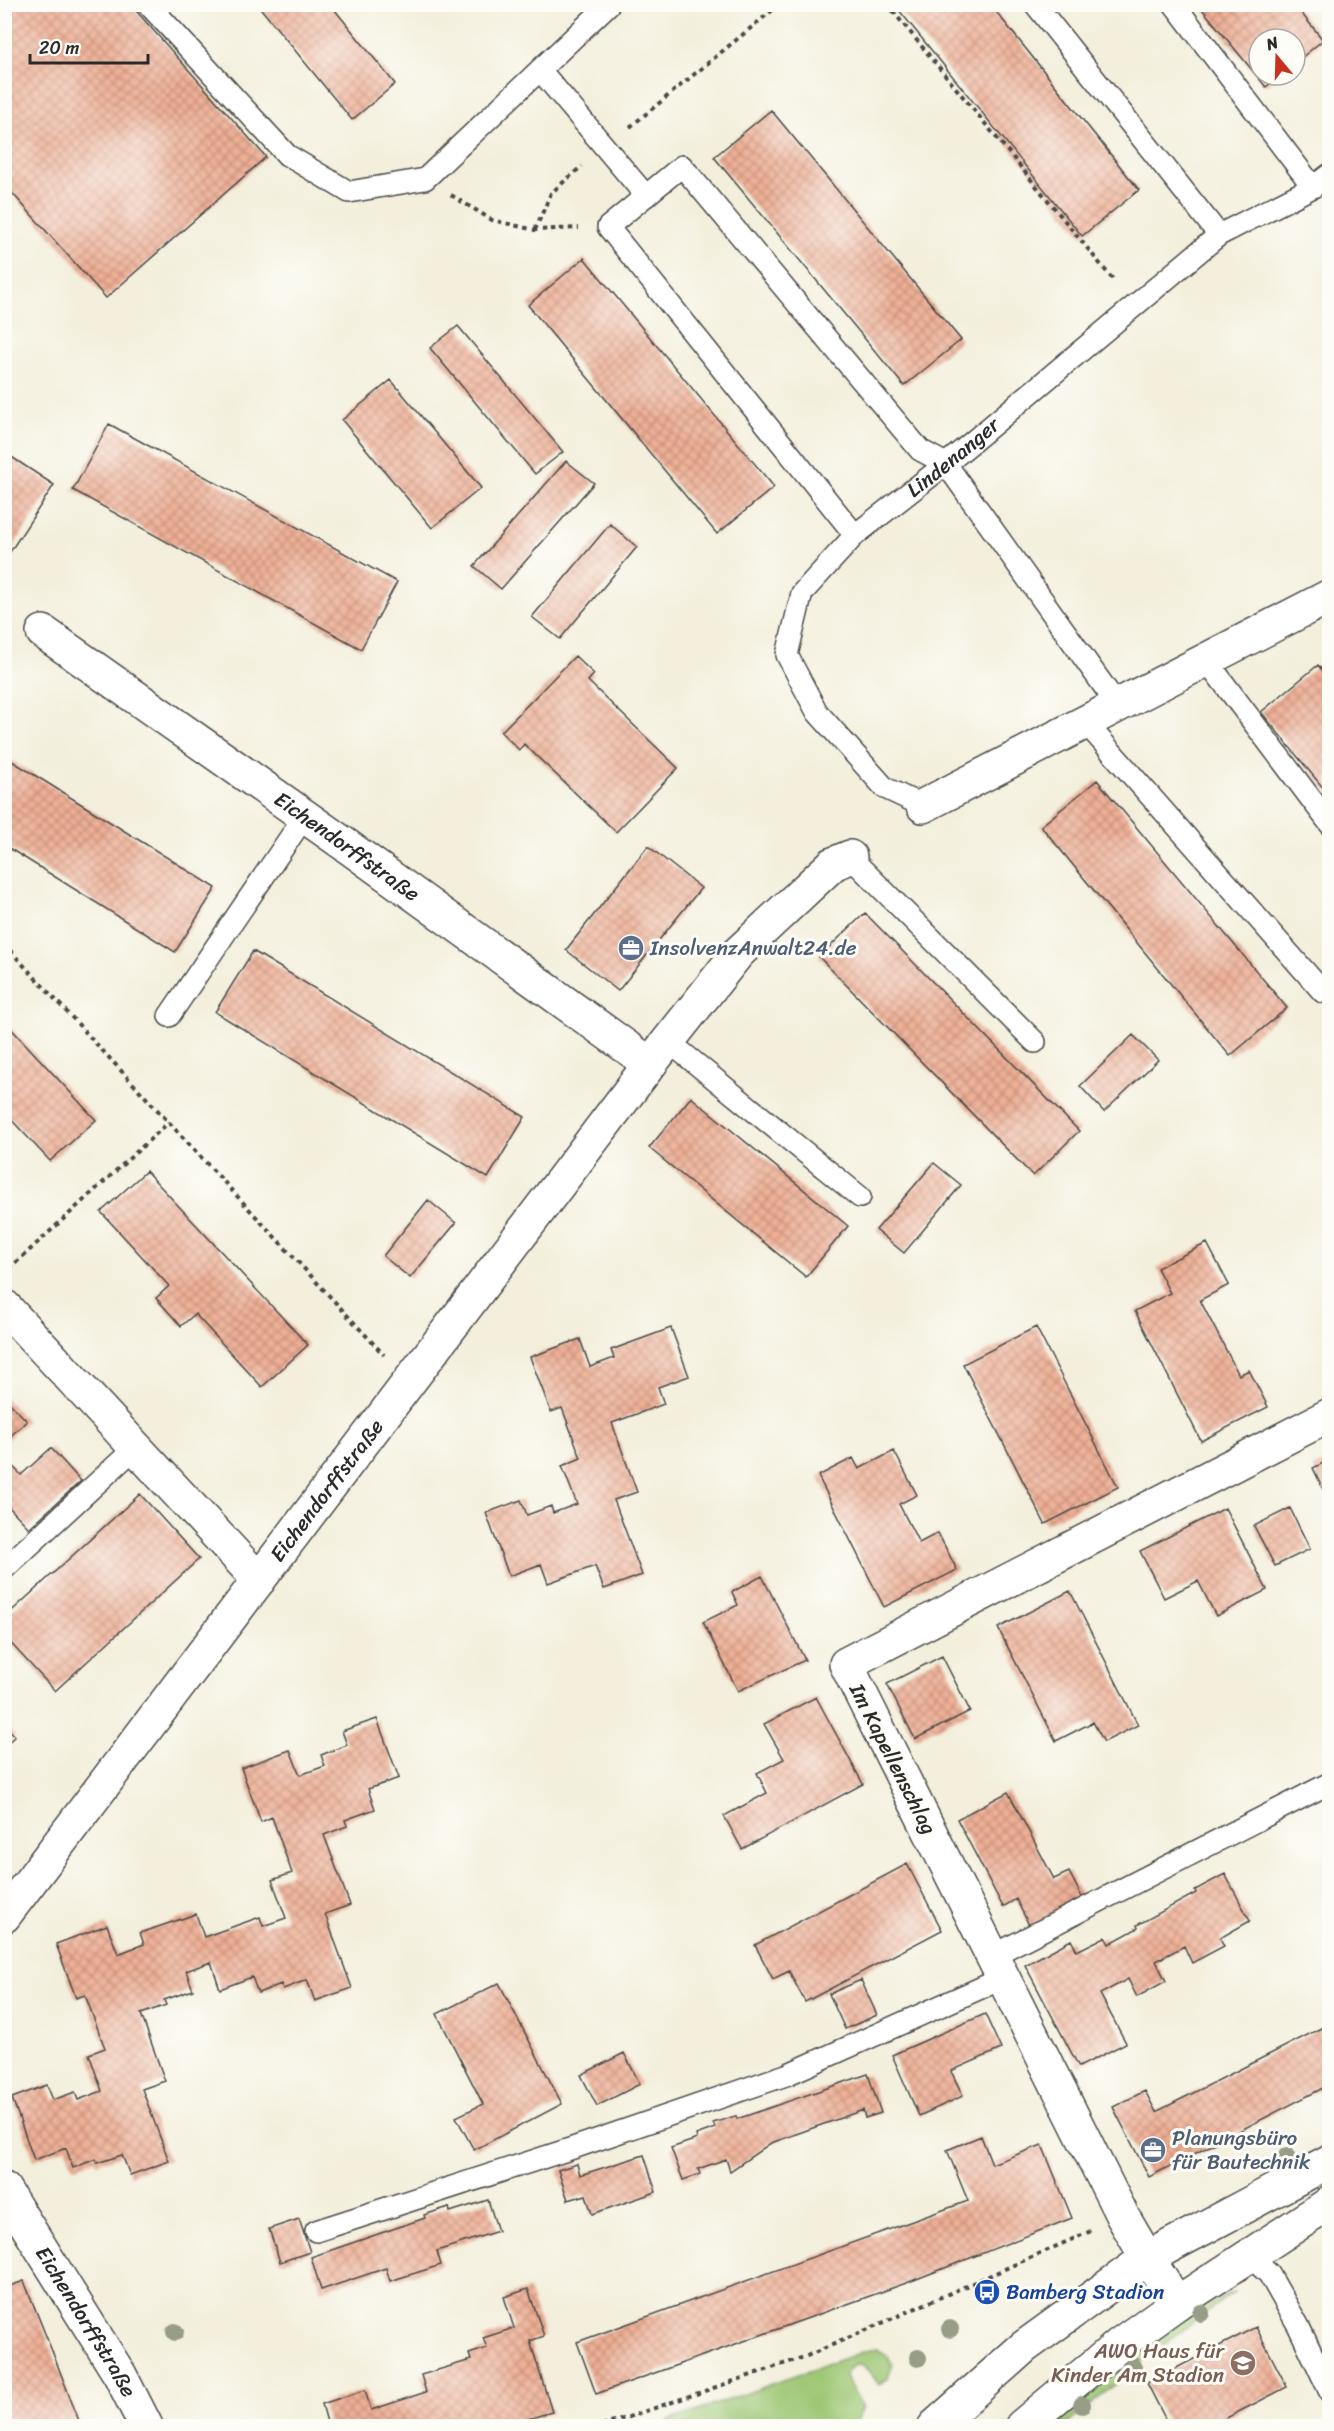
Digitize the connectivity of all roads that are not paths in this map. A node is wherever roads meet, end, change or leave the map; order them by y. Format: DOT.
graph roads {
  1 [pos="148,4"];
  2 [pos="609,4"];
  3 [pos="1035,4"];
  4 [pos="1174,4"];
  5 [pos="540,70"];
  6 [pos="1329,174"];
  7 [pos="1313,187"];
  8 [pos="646,196"];
  9 [pos="1219,236"];
  10 [pos="946,464"];
  11 [pos="855,535"];
  12 [pos="1329,596"];
  13 [pos="43,632"];
  14 [pos="1207,661"];
  15 [pos="1118,706"];
  16 [pos="1085,722"];
  17 [pos="922,806"];
  18 [pos="304,817"];
  19 [pos="1329,825"];
  20 [pos="850,856"];
  21 [pos="1329,986"];
  22 [pos="169,1016"];
  23 [pos="1035,1042"];
  24 [pos="659,1053"];
  25 [pos="860,1197"];
  26 [pos="4,1306"];
  27 [pos="1329,1415"];
  28 [pos="136,1447"];
  29 [pos="4,1569"];
  30 [pos="259,1580"];
  31 [pos="1329,1783"];
  32 [pos="4,1916"];
  33 [pos="998,1967"];
  34 [pos="1329,2161"];
  35 [pos="4,2189"];
  36 [pos="1329,2203"];
  37 [pos="316,2231"];
  38 [pos="1248,2255"];
  39 [pos="1147,2258"];
  40 [pos="1177,2303"];
  41 [pos="1329,2392"];
  42 [pos="146,2427"];
  43 [pos="935,2427"];
  44 [pos="1022,2427"];
  1 -- 5 [label="lane"];
  2 -- 5 [label="lane"];
  3 -- 9 [label="lane"];
  4 -- 7 [label="lane"];
  5 -- 8 [label="lane"];
  6 -- 7 [label="lane, Lindenanger"];
  7 -- 9 [label="lane, Lindenanger"];
  8 -- 10 [label="lane"];
  8 -- 11 [label="lane"];
  9 -- 10 [label="lane, Lindenanger"];
  10 -- 11 [label="lane, Lindenanger"];
  10 -- 15 [label="lane"];
  11 -- 17 [label="lane, Lindenanger"];
  12 -- 14 [label="street"];
  13 -- 18 [label="street, Eichendorffstraße"];
  14 -- 15 [label="street"];
  14 -- 19 [label="lane"];
  15 -- 16 [label="street"];
  16 -- 17 [label="street"];
  16 -- 21 [label="lane"];
  18 -- 22 [label="lane"];
  18 -- 24 [label="street, Eichendorffstraße"];
  20 -- 23 [label="lane"];
  20 -- 24 [label="street, Eichendorffstraße"];
  24 -- 25 [label="lane"];
  24 -- 30 [label="street, Eichendorffstraße"];
  26 -- 28 [label="street"];
  27 -- 33 [label="street, Im Kapellenschlag"];
  28 -- 29 [label="lane"];
  28 -- 30 [label="street"];
  30 -- 32 [label="street, Eichendorffstraße"];
  31 -- 33 [label="lane"];
  33 -- 37 [label="lane"];
  33 -- 39 [label="street, Im Kapellenschlag"];
  34 -- 39 [label="street"];
  35 -- 42 [label="street, Eichendorffstraße"];
  36 -- 38 [label="street"];
  38 -- 40 [label="street"];
  38 -- 41 [label="lane"];
  39 -- 40 [label="street, Im Kapellenschlag"];
  39 -- 43 [label="street"];
  40 -- 44 [label="street"];
}
